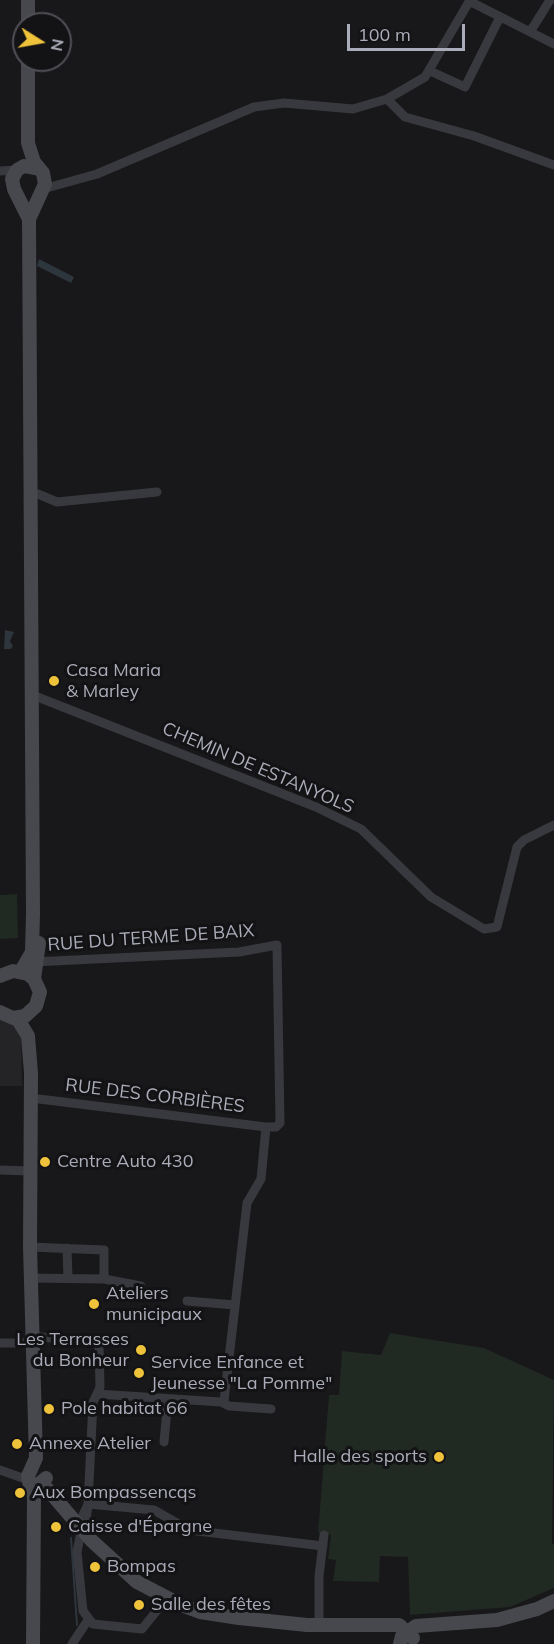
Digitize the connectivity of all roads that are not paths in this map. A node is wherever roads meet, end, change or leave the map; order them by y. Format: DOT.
graph roads {
  1 [pos="550,0"];
  2 [pos="470,1"];
  3 [pos="500,17"];
  4 [pos="530,32"];
  5 [pos="554,44"];
  6 [pos="430,71"];
  7 [pos="28,72"];
  8 [pos="387,99"];
  9 [pos="28,143"];
  10 [pos="554,165"];
  11 [pos="18,169"];
  12 [pos="0,171"];
  13 [pos="41,171"];
  14 [pos="0,176"];
  15 [pos="66,182"];
  16 [pos="16,190"];
  17 [pos="40,192"];
  18 [pos="29,219"];
  19 [pos="157,492"];
  20 [pos="29,495"];
  21 [pos="30,694"];
  22 [pos="554,825"];
  23 [pos="29,965"];
  24 [pos="2,973"];
  25 [pos="0,1012"];
  26 [pos="32,1012"];
  27 [pos="17,1018"];
  28 [pos="31,1073"];
  29 [pos="30,1098"];
  30 [pos="266,1127"];
  31 [pos="276,1127"];
  32 [pos="0,1170"];
  33 [pos="31,1171"];
  34 [pos="30,1247"];
  35 [pos="67,1248"];
  36 [pos="30,1278"];
  37 [pos="68,1278"];
  38 [pos="104,1278"];
  39 [pos="141,1286"];
  40 [pos="187,1300"];
  41 [pos="235,1305"];
  42 [pos="31,1340"];
  43 [pos="0,1343"];
  44 [pos="97,1394"];
  45 [pos="168,1398"];
  46 [pos="221,1402"];
  47 [pos="271,1409"];
  48 [pos="164,1442"];
  49 [pos="0,1470"];
  50 [pos="34,1479"];
  51 [pos="87,1504"];
  52 [pos="82,1527"];
  53 [pos="324,1535"];
  54 [pos="323,1546"];
  55 [pos="167,1598"];
  56 [pos="554,1601"];
  57 [pos="88,1620"];
  58 [pos="319,1626"];
  59 [pos="403,1638"];
  60 [pos="33,1644"];
  61 [pos="72,1644"];
  1 -- 4 [label="street"];
  2 -- 3 [label="street"];
  2 -- 6 [label="street"];
  3 -- 4 [label="street"];
  3 -- 6 [label="street"];
  4 -- 5 [label="street"];
  6 -- 8 [label="street"];
  7 -- 9 [label="main road"];
  8 -- 10 [label="street"];
  8 -- 15 [label="street"];
  9 -- 11 [label="main road"];
  9 -- 13 [label="main road"];
  11 -- 12 [label="street"];
  11 -- 13 [label="main road"];
  11 -- 16 [label="main road"];
  13 -- 15 [label="street"];
  13 -- 17 [label="main road"];
  14 -- 16 [label="street"];
  15 -- 17 [label="street"];
  16 -- 17 [label="main road"];
  16 -- 18 [label="main road"];
  17 -- 18 [label="main road"];
  18 -- 20 [label="main road"];
  19 -- 20 [label="street"];
  20 -- 21 [label="main road"];
  21 -- 22 [label="street, CHEMIN DE ESTANYOLS"];
  21 -- 23 [label="main road"];
  23 -- 24 [label="main road"];
  23 -- 26 [label="main road"];
  23 -- 31 [label="street, RUE DU TERME DE BAIX"];
  25 -- 27 [label="main road"];
  26 -- 27 [label="main road"];
  26 -- 28 [label="main road"];
  27 -- 28 [label="main road"];
  28 -- 29 [label="main road"];
  29 -- 30 [label="street, RUE DES CORBIÈRES"];
  29 -- 33 [label="main road"];
  30 -- 31 [label="street, RUE DES CORBIÈRES"];
  30 -- 41 [label="street"];
  32 -- 33 [label="street"];
  33 -- 34 [label="main road"];
  34 -- 35 [label="street"];
  34 -- 36 [label="main road"];
  35 -- 37 [label="street"];
  35 -- 38 [label="street"];
  36 -- 37 [label="street"];
  36 -- 42 [label="main road"];
  37 -- 38 [label="street"];
  38 -- 39 [label="street"];
  40 -- 41 [label="street"];
  41 -- 46 [label="street"];
  42 -- 43 [label="street"];
  42 -- 44 [label="street"];
  42 -- 50 [label="main road"];
  44 -- 45 [label="street"];
  44 -- 51 [label="street"];
  45 -- 46 [label="street"];
  45 -- 48 [label="street"];
  46 -- 47 [label="street"];
  49 -- 50 [label="street"];
  50 -- 52 [label="main road"];
  50 -- 60 [label="main road"];
  51 -- 52 [label="street"];
  51 -- 54 [label="street"];
  52 -- 55 [label="main road"];
  52 -- 57 [label="street"];
  53 -- 54 [label="street"];
  54 -- 58 [label="street"];
  55 -- 57 [label="street"];
  55 -- 58 [label="main road"];
  56 -- 59 [label="main road"];
  57 -- 61 [label="street"];
  58 -- 59 [label="main road"];
}
